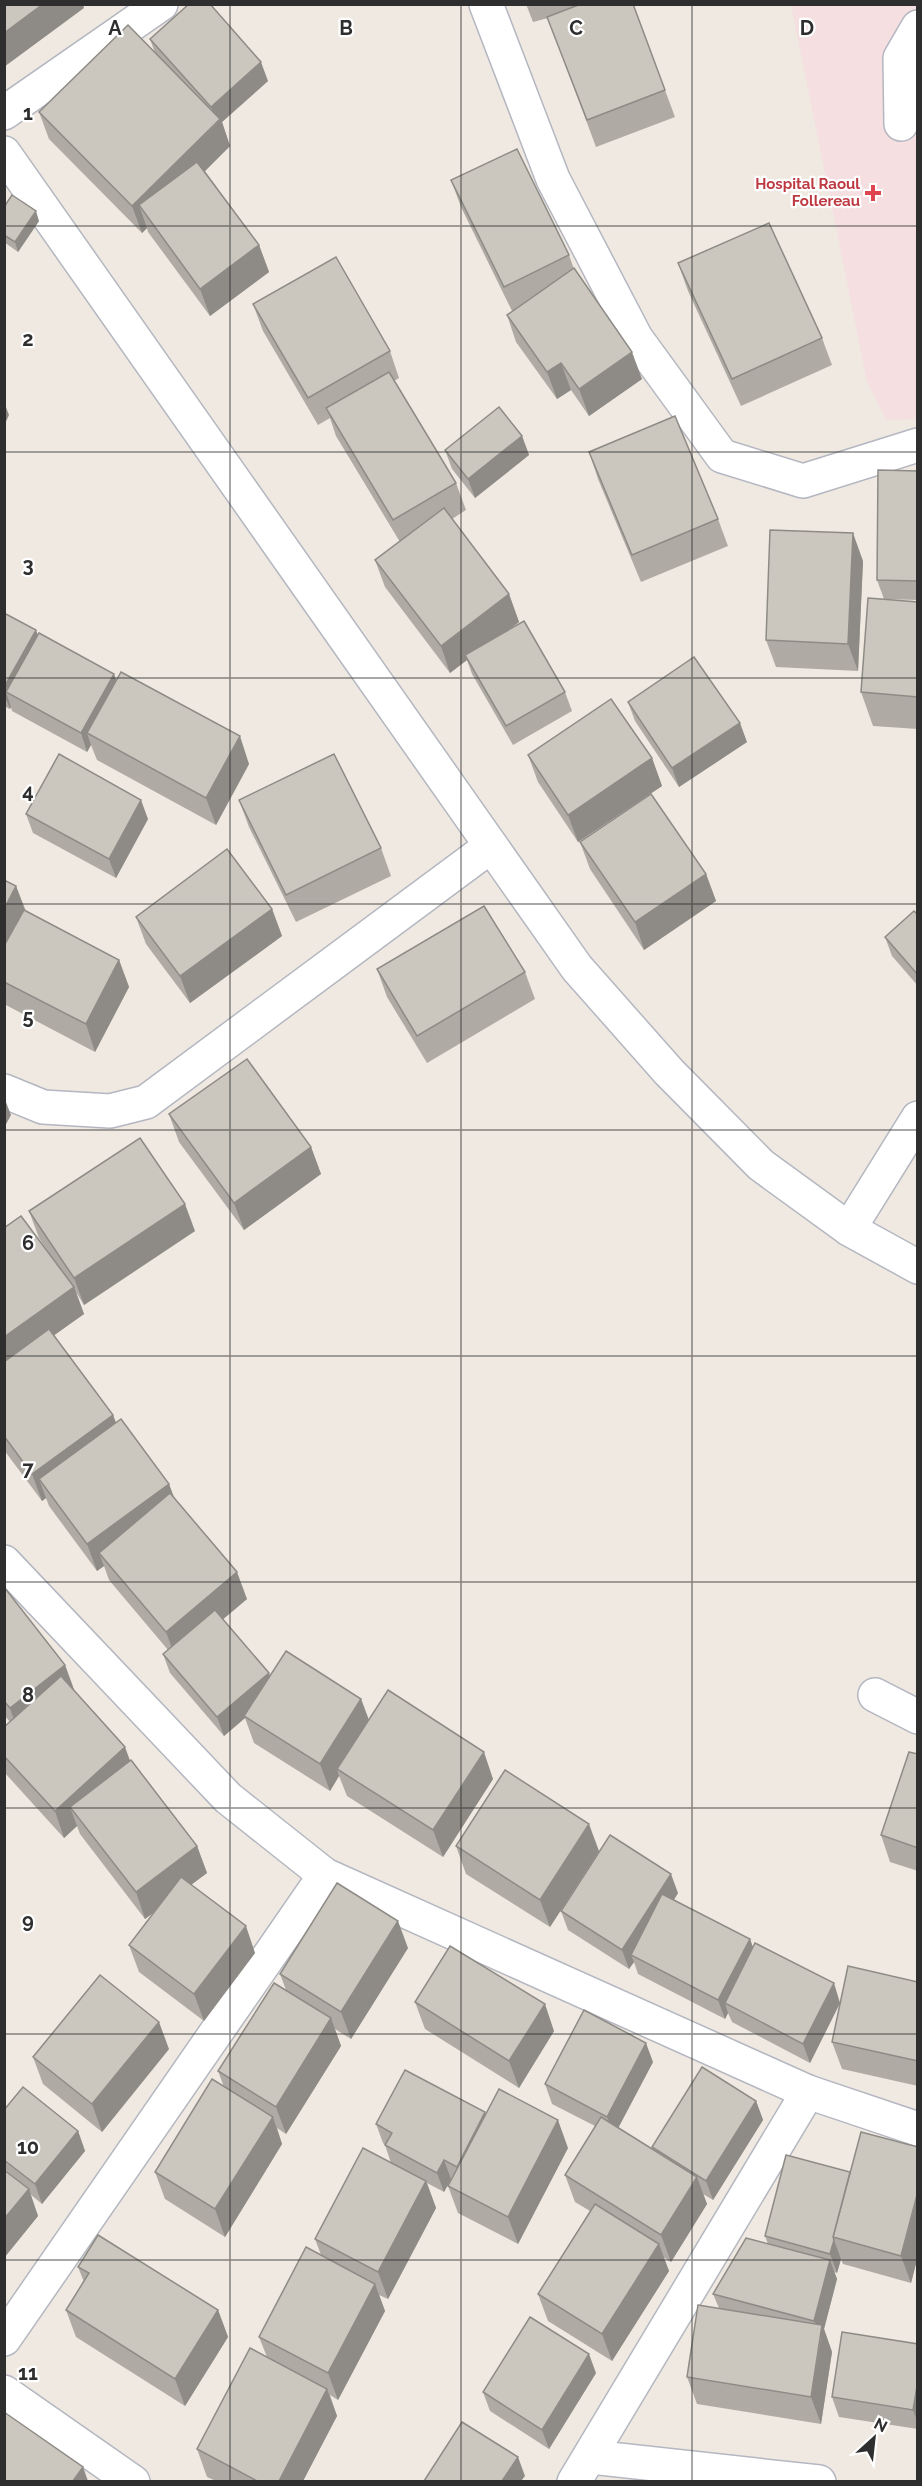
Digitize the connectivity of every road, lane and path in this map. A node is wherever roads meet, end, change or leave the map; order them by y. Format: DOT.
graph roads {
  1 [pos="161,4"];
  2 [pos="486,4"];
  3 [pos="918,27"];
  4 [pos="4,113"];
  5 [pos="901,124"];
  6 [pos="4,153"];
  7 [pos="918,445"];
  8 [pos="491,846"];
  9 [pos="4,1091"];
  10 [pos="918,1118"];
  11 [pos="849,1229"];
  12 [pos="918,1267"];
  13 [pos="4,1562"];
  14 [pos="875,1695"];
  15 [pos="918,1717"];
  16 [pos="325,1875"];
  17 [pos="808,2092"];
  18 [pos="918,2129"];
  19 [pos="4,2339"];
  20 [pos="4,2392"];
  21 [pos="583,2469"];
  22 [pos="133,2481"];
  23 [pos="819,2481"];
  1 -- 4 [label="street"];
  2 -- 7 [label="street"];
  3 -- 5 [label="street"];
  6 -- 8 [label="street"];
  8 -- 9 [label="street"];
  8 -- 11 [label="street"];
  10 -- 11 [label="street"];
  11 -- 12 [label="street"];
  13 -- 16 [label="street"];
  14 -- 15 [label="street"];
  16 -- 17 [label="street"];
  16 -- 19 [label="street"];
  17 -- 18 [label="street"];
  17 -- 21 [label="street"];
  20 -- 22 [label="street"];
  21 -- 23 [label="street"];
}
